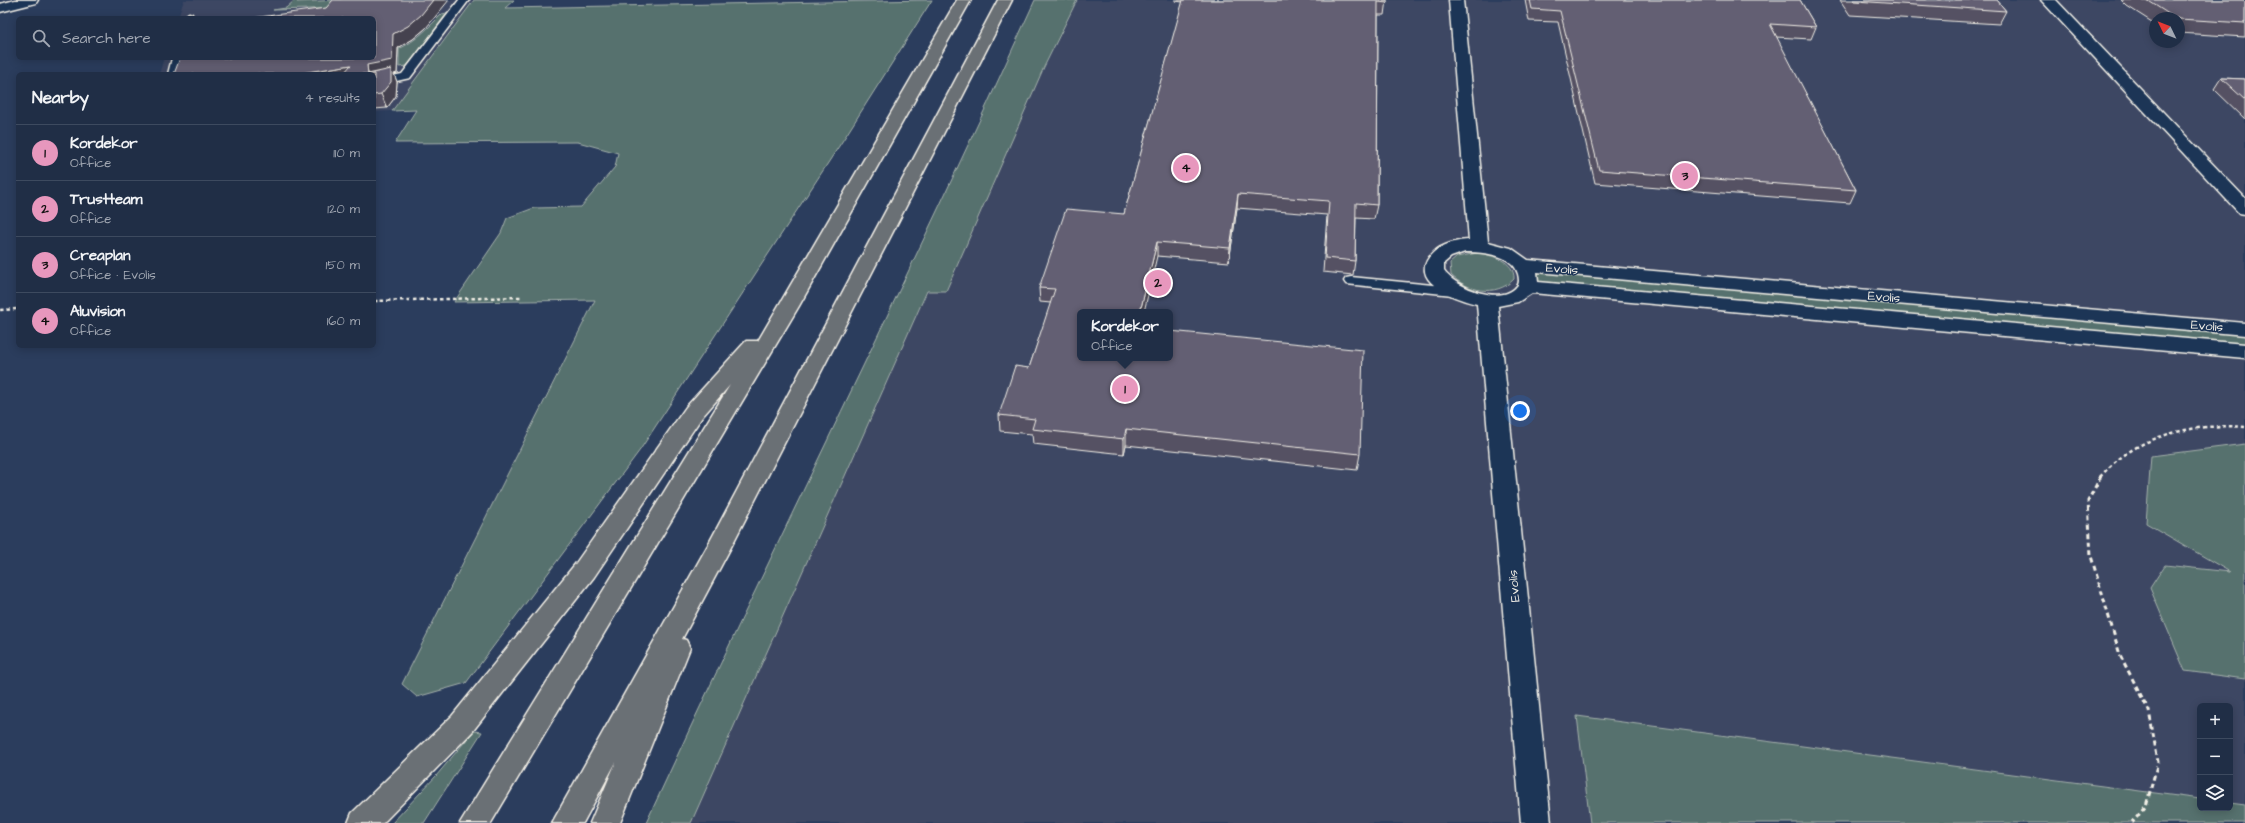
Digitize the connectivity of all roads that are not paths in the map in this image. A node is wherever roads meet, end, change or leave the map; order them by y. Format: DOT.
graph roads {
  1 [pos="31,0"];
  2 [pos="464,0"];
  3 [pos="964,0"];
  4 [pos="1005,0"];
  5 [pos="1456,0"];
  6 [pos="2048,0"];
  7 [pos="0,8"];
  8 [pos="176,60"];
  9 [pos="174,72"];
  10 [pos="376,83"];
  11 [pos="2245,209"];
  12 [pos="1479,246"];
  13 [pos="1524,265"];
  14 [pos="1351,281"];
  15 [pos="1527,287"];
  16 [pos="1453,291"];
  17 [pos="1487,300"];
  18 [pos="789,306"];
  19 [pos="2245,329"];
  20 [pos="2245,351"];
  21 [pos="719,547"];
  22 [pos="362,823"];
  23 [pos="475,823"];
  24 [pos="567,823"];
  25 [pos="605,823"];
  26 [pos="1536,823"];
  1 -- 7 [label="street"];
  2 -- 10 [label="lane"];
  3 -- 18 [label="highway"];
  4 -- 21 [label="highway"];
  5 -- 12 [label="street"];
  6 -- 11 [label="street"];
  8 -- 9 [label="lane"];
  12 -- 13 [label="street"];
  12 -- 16 [label="street"];
  13 -- 15 [label="street"];
  13 -- 19 [label="street, Evolis"];
  14 -- 16 [label="lane"];
  15 -- 17 [label="street"];
  15 -- 20 [label="street, Evolis"];
  16 -- 17 [label="street"];
  17 -- 26 [label="street, Evolis"];
  18 -- 22 [label="highway"];
  18 -- 23 [label="highway"];
  21 -- 24 [label="highway"];
  21 -- 25 [label="highway"];
}
